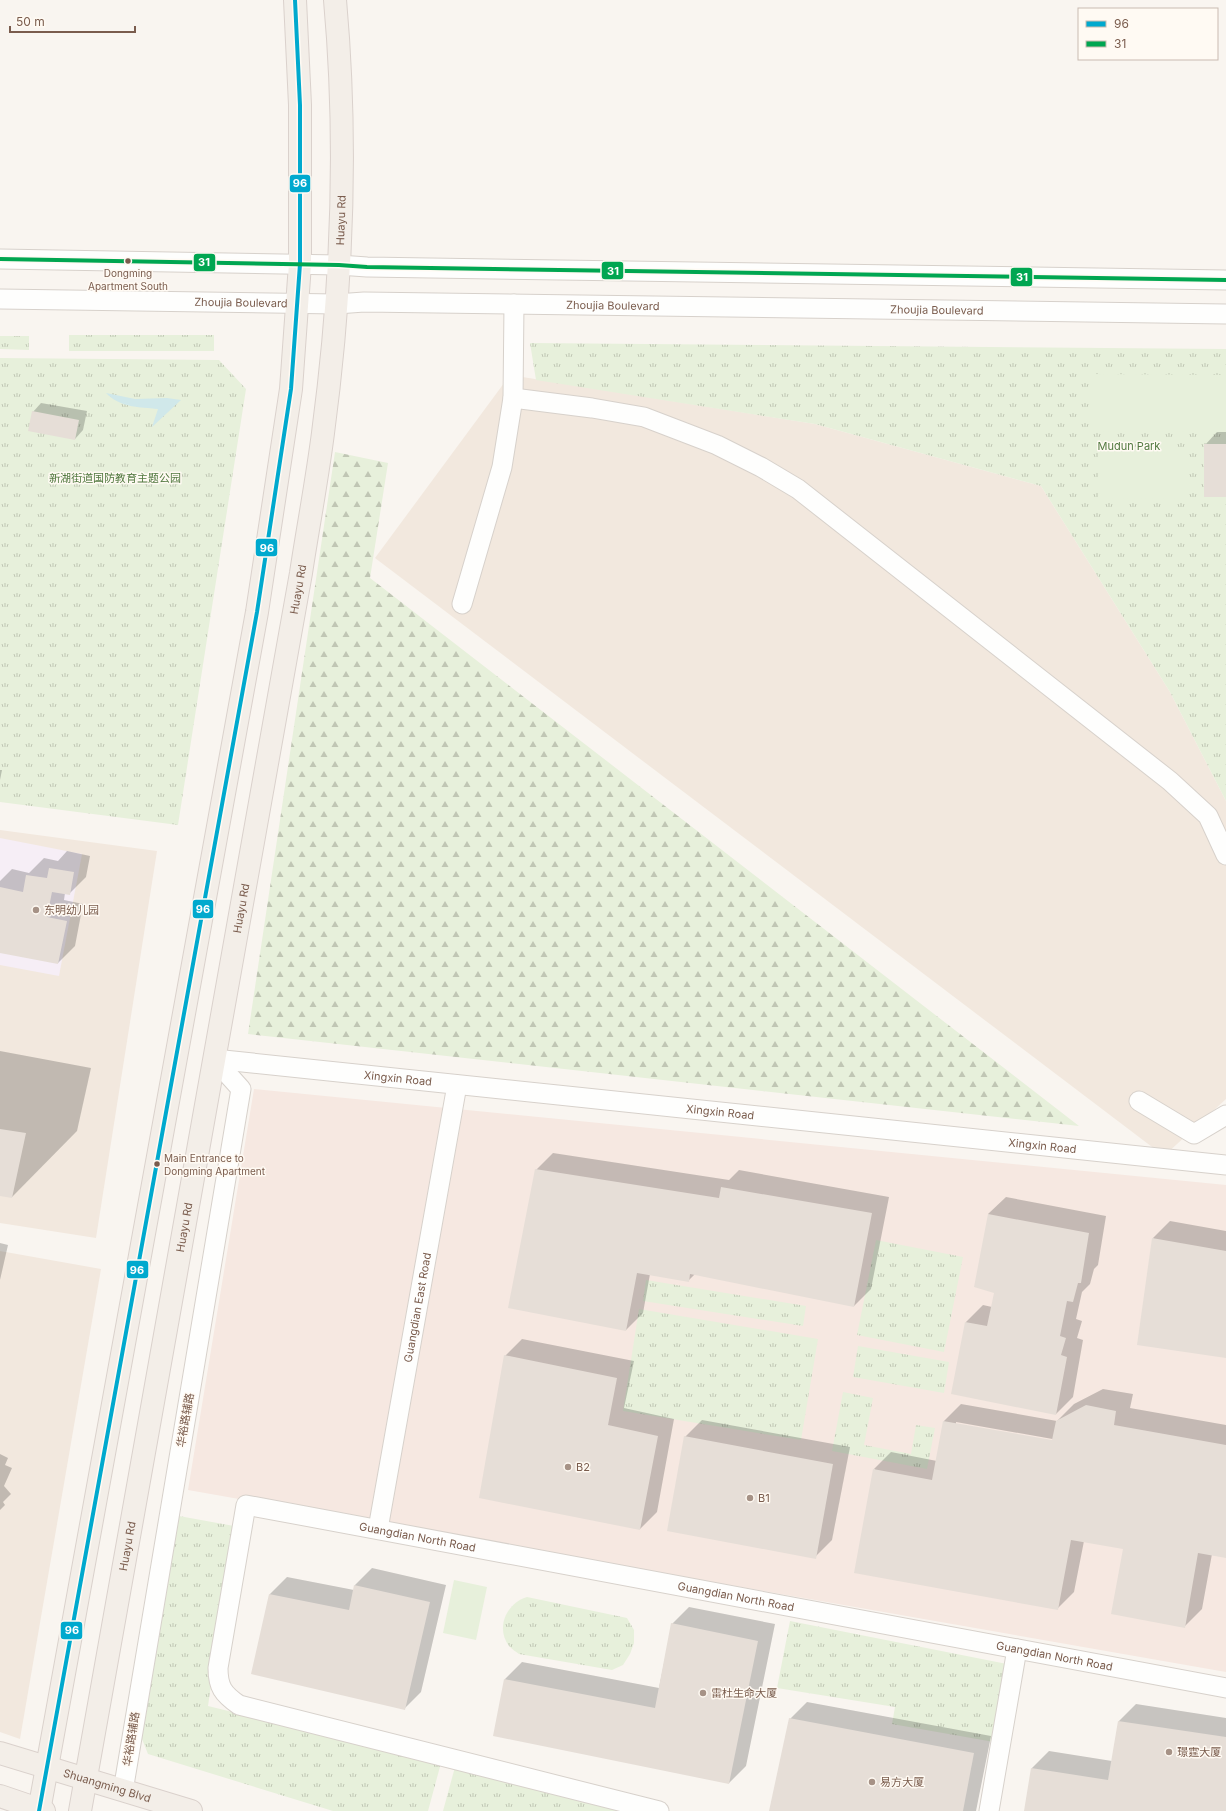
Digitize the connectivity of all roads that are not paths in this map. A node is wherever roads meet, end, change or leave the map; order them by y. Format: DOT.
graph roads {
  1 [pos="295,0"];
  2 [pos="335,0"];
  3 [pos="0,259"];
  4 [pos="300,264"];
  5 [pos="339,265"];
  6 [pos="1226,280"];
  7 [pos="0,299"];
  8 [pos="298,304"];
  9 [pos="337,304"];
  10 [pos="514,304"];
  11 [pos="1226,314"];
  12 [pos="513,398"];
  13 [pos="462,604"];
  14 [pos="1226,856"];
  15 [pos="214,1059"];
  16 [pos="457,1085"];
  17 [pos="1139,1102"];
  18 [pos="1226,1115"];
  19 [pos="1226,1165"];
  20 [pos="378,1530"];
  21 [pos="1017,1649"];
  22 [pos="1226,1688"];
  23 [pos="0,1753"];
  24 [pos="47,1768"];
  25 [pos="85,1779"];
  26 [pos="123,1790"];
  27 [pos="0,1796"];
  28 [pos="41,1810"];
  29 [pos="80,1811"];
  30 [pos="191,1811"];
  31 [pos="658,1811"];
  32 [pos="989,1811"];
  1 -- 4 [label="main road"];
  2 -- 5 [label="main road, Huayu Rd"];
  3 -- 4 [label="street"];
  4 -- 5 [label="street"];
  4 -- 8 [label="main road"];
  5 -- 6 [label="street"];
  5 -- 9 [label="main road, Huayu Rd"];
  7 -- 8 [label="street, Zhoujia Boulevard"];
  8 -- 9 [label="street, Zhoujia Boulevard"];
  8 -- 24 [label="main road"];
  9 -- 10 [label="street, Zhoujia Boulevard"];
  9 -- 15 [label="main road, Huayu Rd"];
  10 -- 11 [label="street, Zhoujia Boulevard"];
  10 -- 12 [label="street"];
  12 -- 13 [label="street"];
  12 -- 14 [label="street"];
  15 -- 16 [label="street, Xingxin Road"];
  15 -- 25 [label="main road, Huayu Rd"];
  15 -- 26 [label="street, 华裕路辅路"];
  16 -- 19 [label="street, Xingxin Road"];
  16 -- 20 [label="street, Guangdian East Road"];
  17 -- 18 [label="street"];
  20 -- 21 [label="street, Guangdian North Road"];
  20 -- 31 [label="street, Guangdian North Road"];
  21 -- 22 [label="street, Guangdian North Road"];
  21 -- 32 [label="street"];
  23 -- 24 [label="main road, Shuangming Blvd"];
  24 -- 25 [label="main road, Shuangming Blvd"];
  24 -- 28 [label="main road"];
  25 -- 26 [label="main road, Shuangming Blvd"];
  25 -- 29 [label="main road, Huayu Rd"];
  26 -- 30 [label="main road, Shuangming Blvd"];
  27 -- 28 [label="main road"];
}
